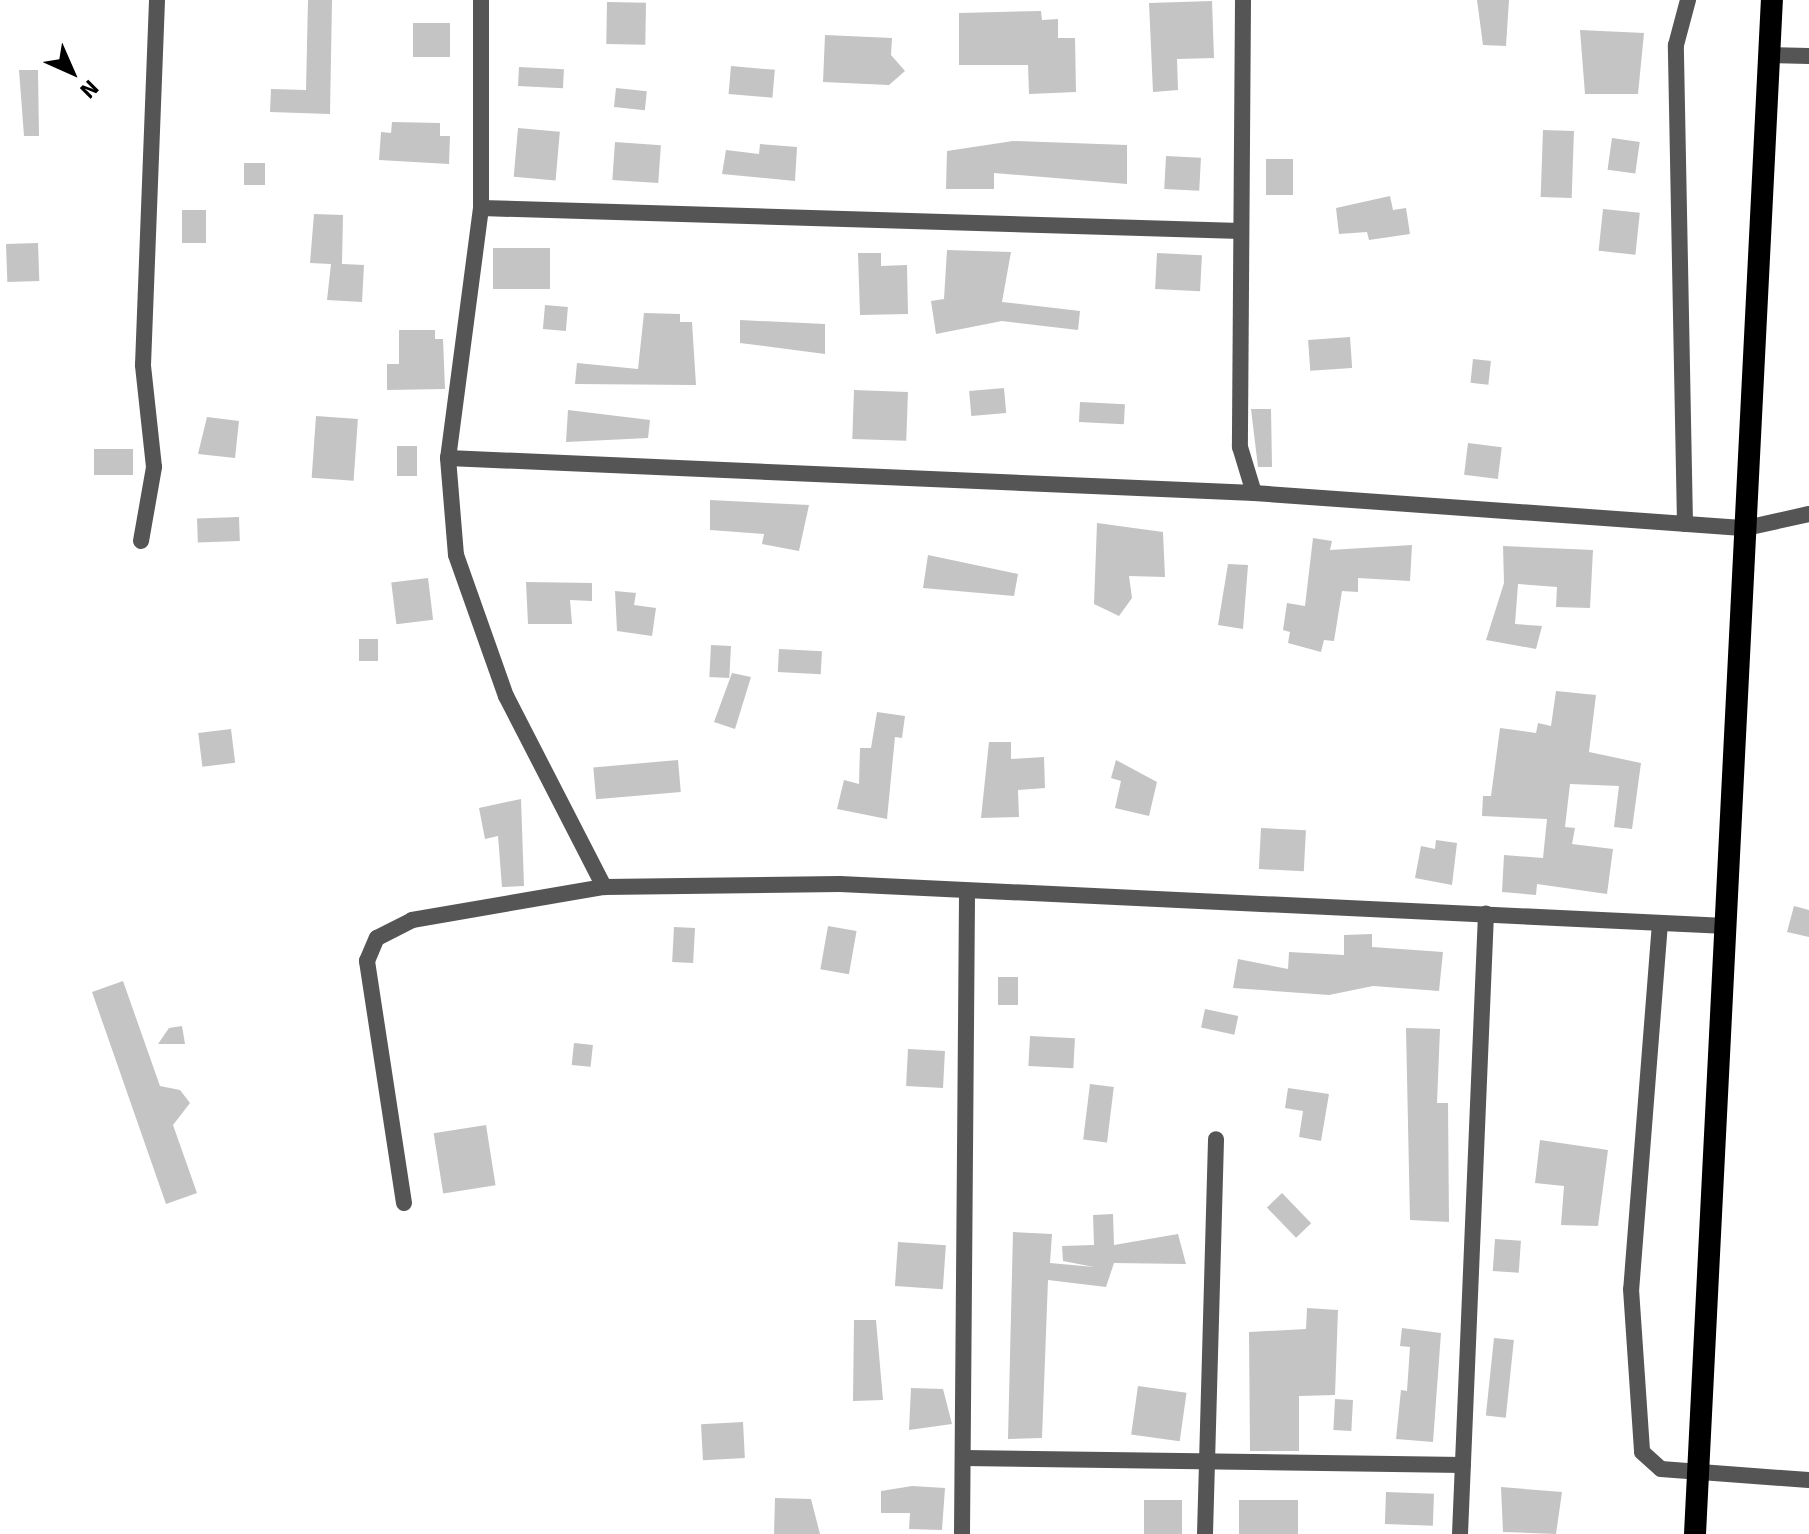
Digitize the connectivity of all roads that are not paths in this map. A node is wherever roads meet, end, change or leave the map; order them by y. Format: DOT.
graph roads {
  1 [pos="157,0"];
  2 [pos="481,0"];
  3 [pos="1243,0"];
  4 [pos="1688,0"];
  5 [pos="1772,0"];
  6 [pos="1769,55"];
  7 [pos="1809,56"];
  8 [pos="481,208"];
  9 [pos="1241,231"];
  10 [pos="448,458"];
  11 [pos="1254,493"];
  12 [pos="1809,514"];
  13 [pos="1685,524"];
  14 [pos="1746,528"];
  15 [pos="141,541"];
  16 [pos="604,887"];
  17 [pos="967,891"];
  18 [pos="1486,914"];
  19 [pos="1660,923"];
  20 [pos="1726,926"];
  21 [pos="1216,1139"];
  22 [pos="404,1203"];
  23 [pos="964,1458"];
  24 [pos="1208,1461"];
  25 [pos="1463,1465"];
  26 [pos="1698,1468"];
  27 [pos="1809,1480"];
  28 [pos="962,1534"];
  29 [pos="1205,1534"];
  30 [pos="1460,1534"];
  31 [pos="1695,1534"];
  1 -- 15 [label="street"];
  2 -- 8 [label="street"];
  3 -- 9 [label="street"];
  4 -- 13 [label="street"];
  5 -- 6 [label="highway"];
  6 -- 7 [label="street"];
  6 -- 14 [label="highway"];
  8 -- 9 [label="street"];
  8 -- 10 [label="street"];
  9 -- 11 [label="street"];
  10 -- 11 [label="street"];
  10 -- 16 [label="street"];
  11 -- 13 [label="street"];
  12 -- 14 [label="street"];
  13 -- 14 [label="street"];
  14 -- 20 [label="highway"];
  16 -- 17 [label="street"];
  16 -- 22 [label="street"];
  17 -- 18 [label="street"];
  17 -- 23 [label="street"];
  18 -- 19 [label="street"];
  18 -- 25 [label="street"];
  19 -- 20 [label="street"];
  19 -- 26 [label="street"];
  20 -- 26 [label="highway"];
  21 -- 24 [label="street"];
  23 -- 24 [label="street"];
  23 -- 28 [label="street"];
  24 -- 25 [label="street"];
  24 -- 29 [label="street"];
  25 -- 30 [label="street"];
  26 -- 27 [label="street"];
  26 -- 31 [label="highway"];
}
